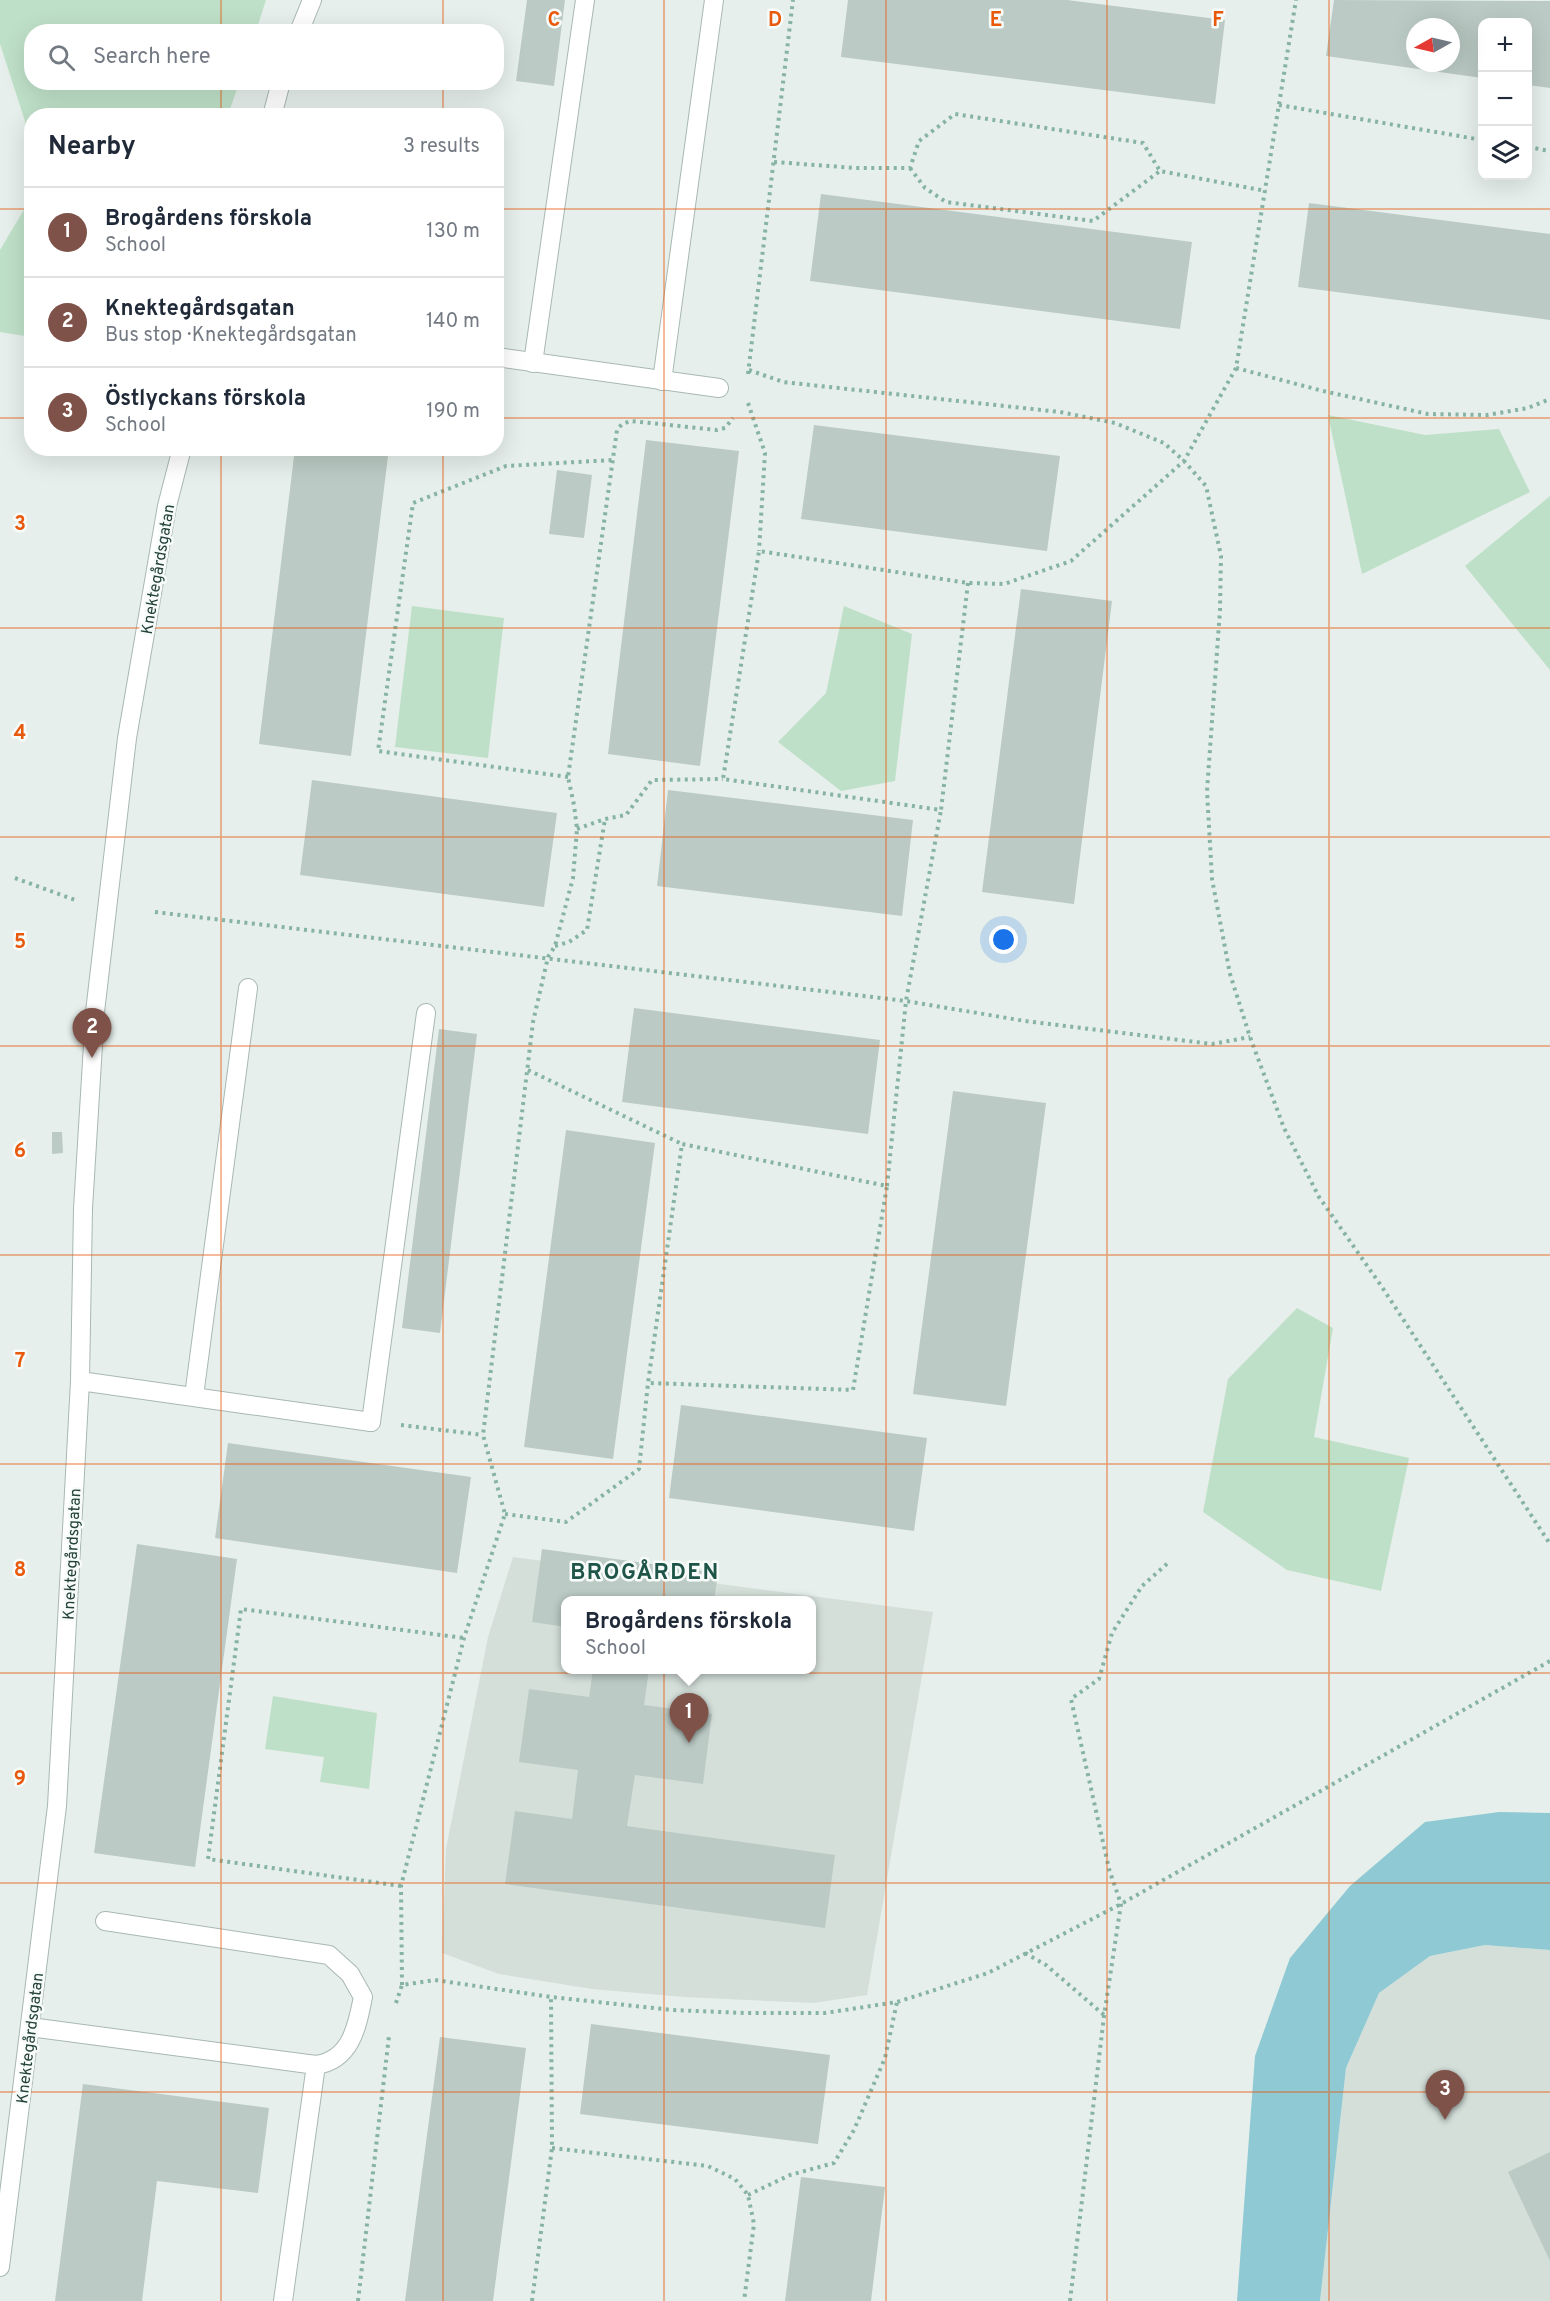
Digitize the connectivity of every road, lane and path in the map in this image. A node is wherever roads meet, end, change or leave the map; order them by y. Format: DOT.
graph roads {
  1 [pos="312,0"];
  2 [pos="585,0"];
  3 [pos="714,0"];
  4 [pos="793,0"];
  5 [pos="1296,0"];
  6 [pos="302,24"];
  7 [pos="279,90"];
  8 [pos="1279,104"];
  9 [pos="274,108"];
  10 [pos="1478,139"];
  11 [pos="1532,148"];
  12 [pos="1550,151"];
  13 [pos="774,162"];
  14 [pos="910,168"];
  15 [pos="1160,171"];
  16 [pos="1266,191"];
  17 [pos="504,358"];
  18 [pos="533,363"];
  19 [pos="1236,368"];
  20 [pos="662,381"];
  21 [pos="720,388"];
  22 [pos="1550,399"];
  23 [pos="747,401"];
  24 [pos="736,413"];
  25 [pos="180,456"];
  26 [pos="613,460"];
  27 [pos="1185,461"];
  28 [pos="759,551"];
  29 [pos="968,583"];
  30 [pos="568,777"];
  31 [pos="723,778"];
  32 [pos="941,810"];
  33 [pos="605,819"];
  34 [pos="577,829"];
  35 [pos="15,878"];
  36 [pos="76,900"];
  37 [pos="155,912"];
  38 [pos="555,946"];
  39 [pos="548,957"];
  40 [pos="248,988"];
  41 [pos="906,1001"];
  42 [pos="426,1013"];
  43 [pos="1250,1037"];
  44 [pos="528,1070"];
  45 [pos="682,1144"];
  46 [pos="887,1186"];
  47 [pos="80,1381"];
  48 [pos="648,1383"];
  49 [pos="194,1396"];
  50 [pos="371,1422"];
  51 [pos="483,1435"];
  52 [pos="506,1514"];
  53 [pos="1550,1544"];
  54 [pos="1169,1562"];
  55 [pos="464,1638"];
  56 [pos="1550,1660"];
  57 [pos="401,1886"];
  58 [pos="1121,1904"];
  59 [pos="105,1922"];
  60 [pos="1025,1953"];
  61 [pos="402,1985"];
  62 [pos="551,1997"];
  63 [pos="897,2002"];
  64 [pos="393,2011"];
  65 [pos="1104,2016"];
  66 [pos="30,2027"];
  67 [pos="389,2032"];
  68 [pos="316,2065"];
  69 [pos="552,2148"];
  70 [pos="748,2195"];
  71 [pos="0,2267"];
  72 [pos="283,2301"];
  73 [pos="358,2301"];
  74 [pos="532,2301"];
  75 [pos="744,2301"];
  76 [pos="1070,2301"];
  1 -- 6 [label="street"];
  2 -- 18 [label="street"];
  3 -- 20 [label="street"];
  4 -- 13 [label="path"];
  5 -- 8 [label="path"];
  7 -- 9 [label="street"];
  8 -- 10 [label="path"];
  8 -- 16 [label="path"];
  11 -- 12 [label="path"];
  13 -- 14 [label="path"];
  13 -- 27 [label="path"];
  14 -- 15 [label="path"];
  14 -- 15 [label="path"];
  15 -- 16 [label="path"];
  16 -- 19 [label="path"];
  17 -- 18 [label="street"];
  18 -- 20 [label="street"];
  19 -- 22 [label="path"];
  19 -- 27 [label="path"];
  20 -- 21 [label="street"];
  23 -- 28 [label="path"];
  24 -- 26 [label="path"];
  25 -- 47 [label="street, Knektegårdsgatan"];
  26 -- 30 [label="path"];
  26 -- 30 [label="path"];
  27 -- 29 [label="path"];
  27 -- 43 [label="path"];
  28 -- 29 [label="path"];
  28 -- 31 [label="path"];
  29 -- 32 [label="path"];
  30 -- 34 [label="path"];
  31 -- 32 [label="path"];
  31 -- 33 [label="path"];
  32 -- 41 [label="path"];
  33 -- 34 [label="path"];
  33 -- 38 [label="path"];
  34 -- 38 [label="path"];
  35 -- 36 [label="path"];
  37 -- 39 [label="path"];
  38 -- 39 [label="path"];
  39 -- 41 [label="path"];
  39 -- 44 [label="path"];
  40 -- 49 [label="street"];
  41 -- 43 [label="path"];
  41 -- 46 [label="path"];
  42 -- 50 [label="street"];
  43 -- 53 [label="path"];
  44 -- 45 [label="path"];
  44 -- 51 [label="path"];
  45 -- 46 [label="path"];
  45 -- 48 [label="path"];
  46 -- 48 [label="path"];
  47 -- 49 [label="street"];
  47 -- 66 [label="street, Knektegårdsgatan"];
  48 -- 52 [label="path"];
  49 -- 50 [label="street"];
  50 -- 51 [label="path"];
  51 -- 52 [label="path"];
  52 -- 55 [label="path"];
  54 -- 58 [label="path"];
  55 -- 57 [label="path"];
  55 -- 57 [label="path"];
  56 -- 58 [label="path"];
  57 -- 61 [label="path"];
  58 -- 60 [label="path"];
  58 -- 65 [label="path"];
  59 -- 68 [label="street"];
  60 -- 63 [label="path"];
  60 -- 65 [label="path"];
  61 -- 62 [label="path"];
  61 -- 64 [label="path"];
  62 -- 63 [label="path"];
  62 -- 69 [label="path"];
  63 -- 70 [label="path"];
  65 -- 76 [label="path"];
  66 -- 68 [label="street"];
  66 -- 71 [label="street, Knektegårdsgatan"];
  67 -- 73 [label="path"];
  68 -- 72 [label="street"];
  69 -- 70 [label="path"];
  69 -- 74 [label="path"];
  70 -- 75 [label="path"];
}
